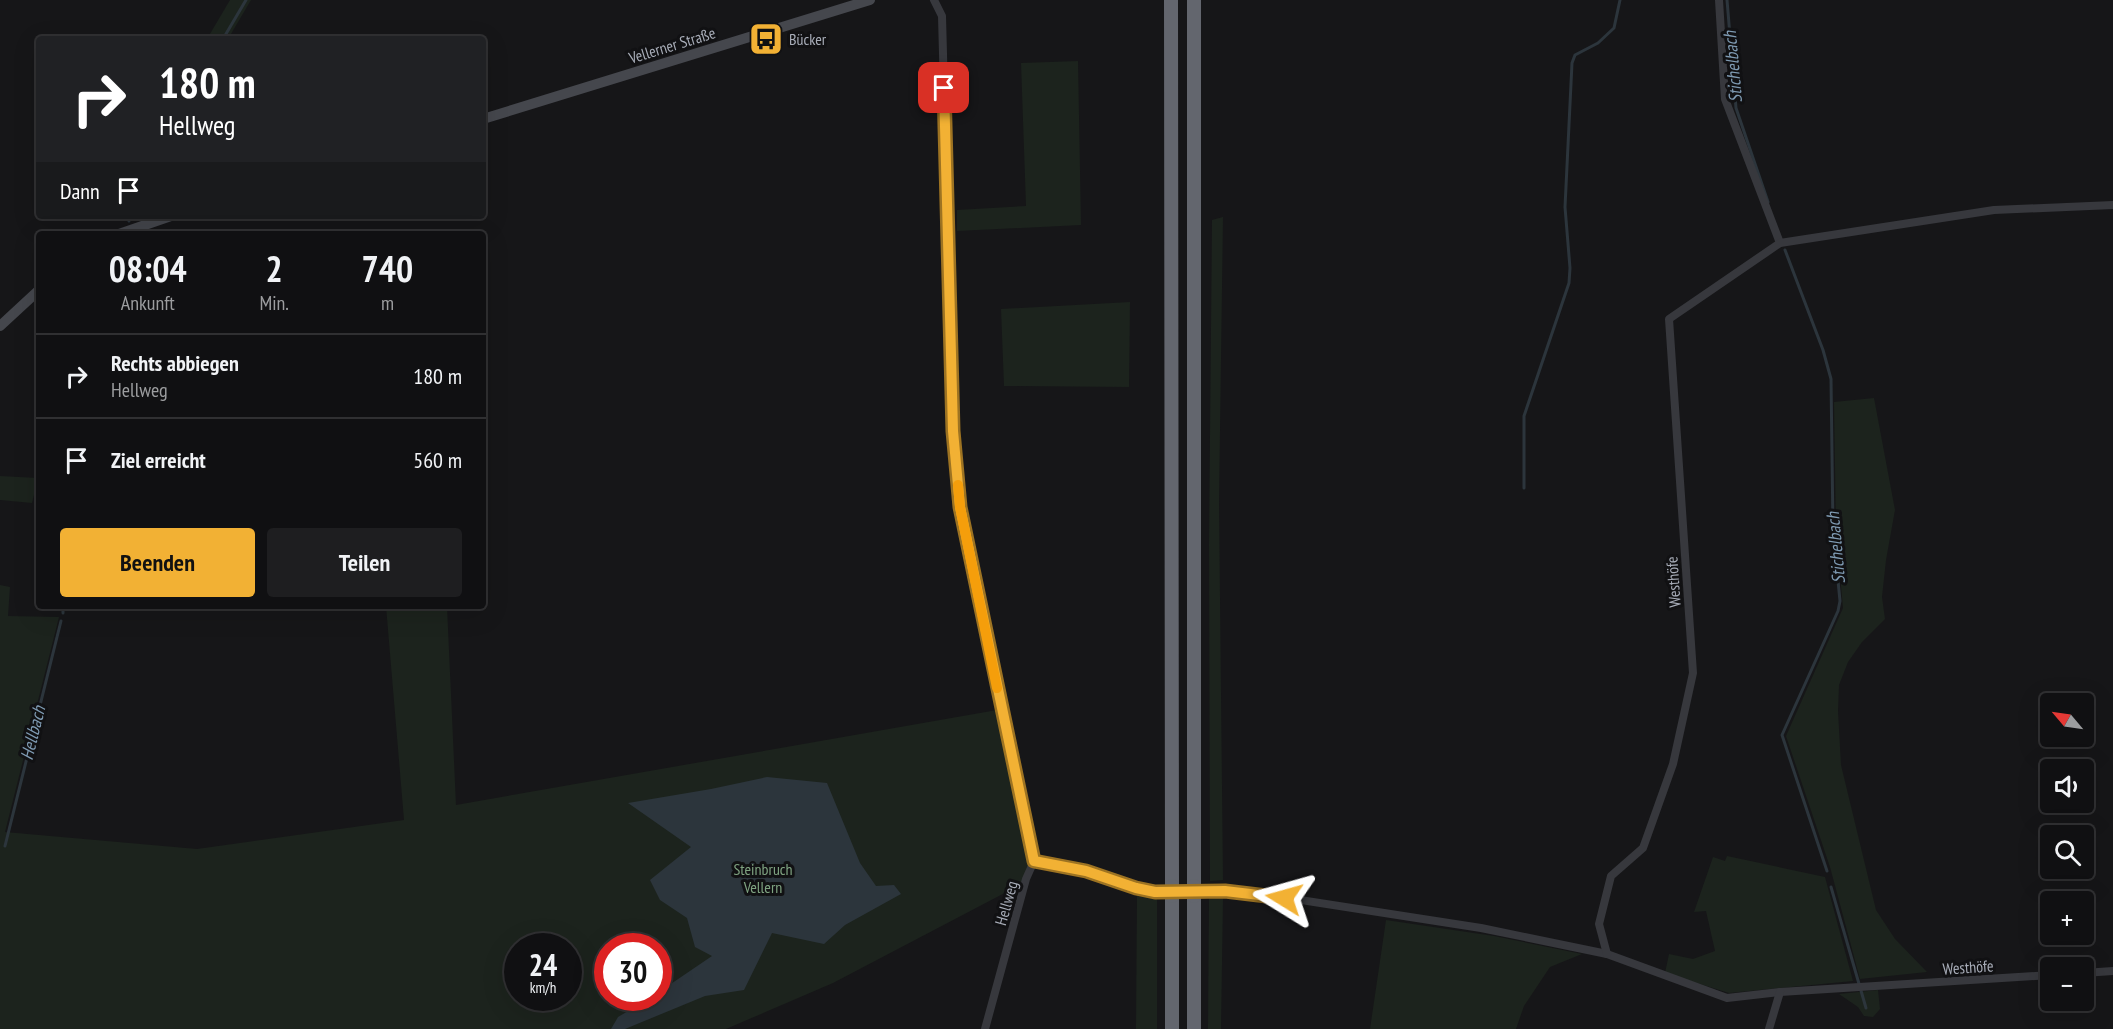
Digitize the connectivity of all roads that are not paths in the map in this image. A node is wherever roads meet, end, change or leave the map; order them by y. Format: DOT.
graph roads {
  1 [pos="870,0"];
  2 [pos="934,0"];
  3 [pos="1171,0"];
  4 [pos="1194,0"];
  5 [pos="1719,0"];
  6 [pos="486,118"];
  7 [pos="2113,205"];
  8 [pos="162,219"];
  9 [pos="128,231"];
  10 [pos="1780,243"];
  11 [pos="36,293"];
  12 [pos="0,326"];
  13 [pos="1034,861"];
  14 [pos="1607,954"];
  15 [pos="2113,971"];
  16 [pos="2094,972"];
  17 [pos="2040,976"];
  18 [pos="1780,992"];
  19 [pos="985,1029"];
  20 [pos="1172,1029"];
  21 [pos="1194,1029"];
  22 [pos="1769,1029"];
  1 -- 6 [label="main road, Vellerner Straße"];
  2 -- 13 [label="street"];
  3 -- 20 [label="highway"];
  4 -- 21 [label="highway"];
  5 -- 10 [label="street"];
  7 -- 10 [label="street"];
  8 -- 9 [label="main road"];
  10 -- 14 [label="street, Westhöfe"];
  11 -- 12 [label="main road"];
  13 -- 14 [label="street, Westhöfe"];
  13 -- 19 [label="street, Hellweg"];
  14 -- 18 [label="street, Westhöfe"];
  15 -- 16 [label="street"];
  17 -- 18 [label="street, Westhöfe"];
  18 -- 22 [label="street"];
}
